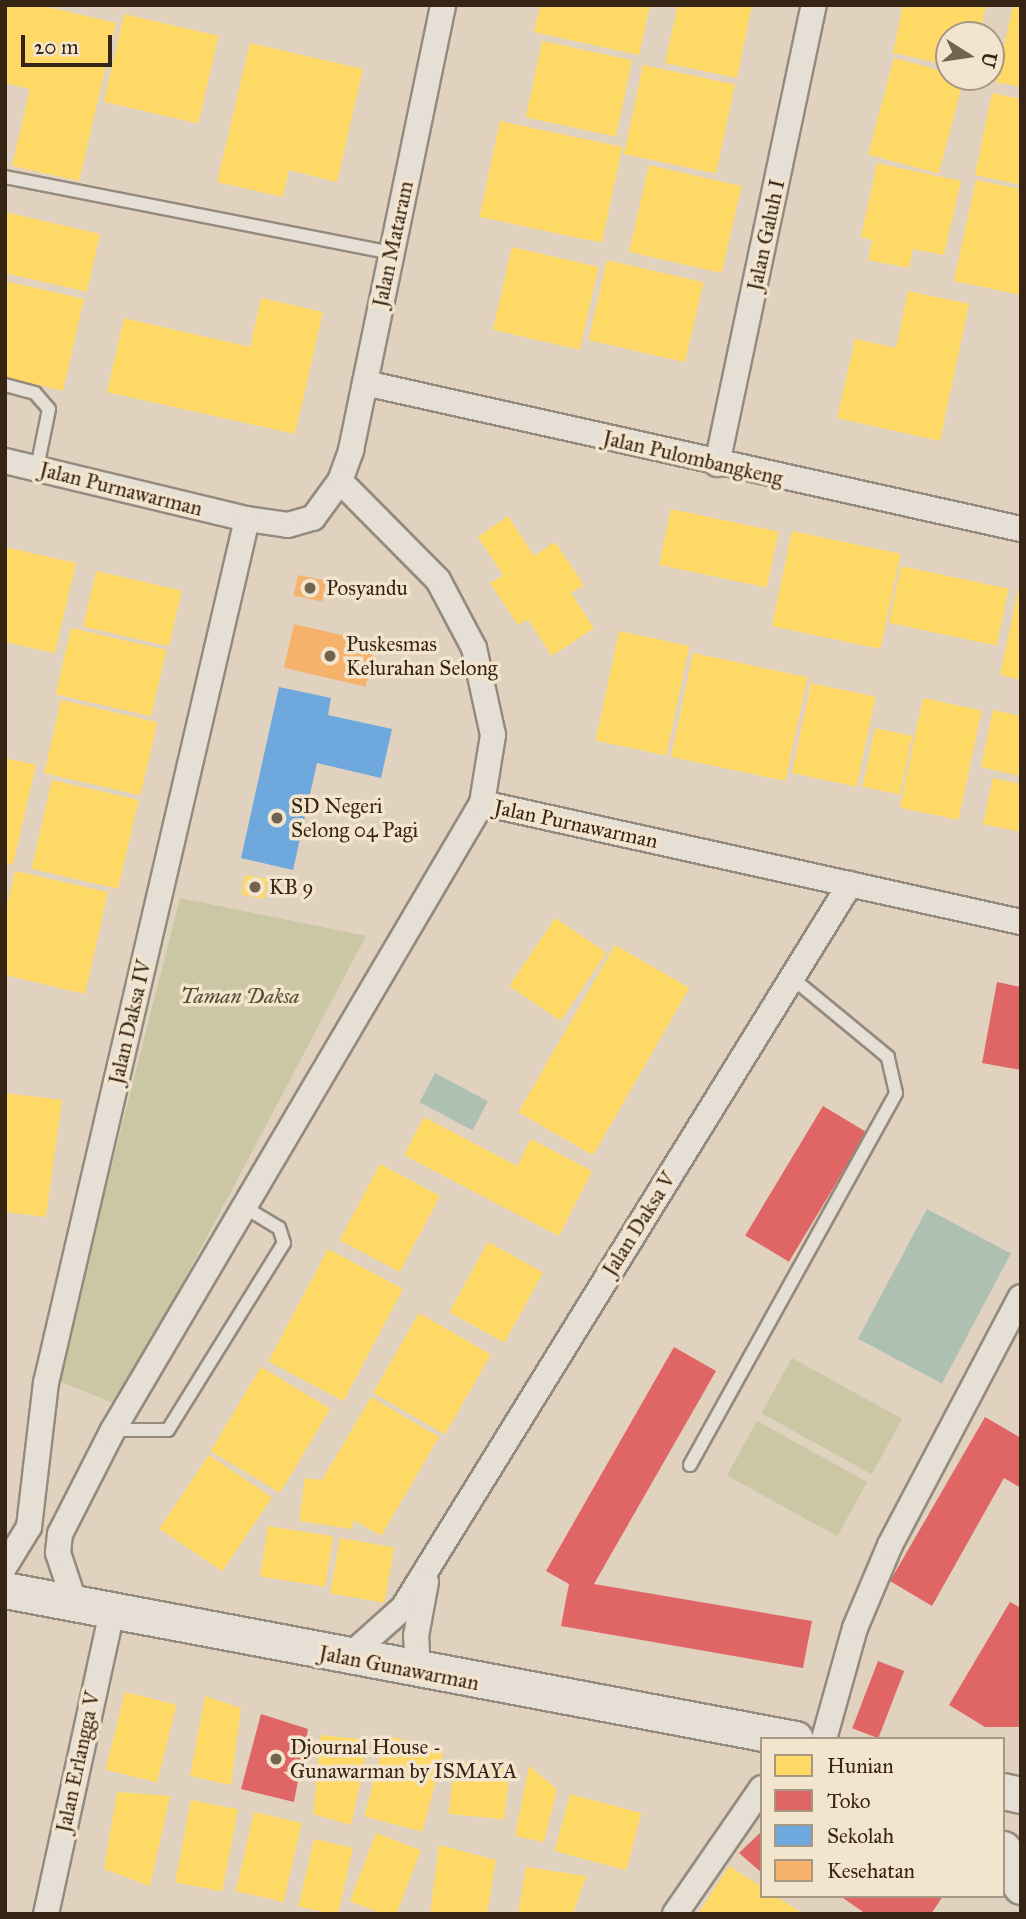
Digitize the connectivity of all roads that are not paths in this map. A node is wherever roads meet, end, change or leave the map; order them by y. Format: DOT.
graph roads {
  1 [pos="443,5"];
  2 [pos="814,5"];
  3 [pos="5,177"];
  4 [pos="391,253"];
  5 [pos="365,383"];
  6 [pos="5,385"];
  7 [pos="5,461"];
  8 [pos="717,464"];
  9 [pos="37,468"];
  10 [pos="340,481"];
  11 [pos="247,519"];
  12 [pos="1021,529"];
  13 [pos="482,803"];
  14 [pos="850,884"];
  15 [pos="1021,922"];
  16 [pos="790,977"];
  17 [pos="246,1208"];
  18 [pos="1021,1297"];
  19 [pos="113,1430"];
  20 [pos="690,1465"];
  21 [pos="29,1527"];
  22 [pos="60,1534"];
  23 [pos="430,1565"];
  24 [pos="5,1566"];
  25 [pos="5,1590"];
  26 [pos="75,1604"];
  27 [pos="112,1611"];
  28 [pos="347,1658"];
  29 [pos="418,1672"];
  30 [pos="773,1737"];
  31 [pos="825,1737"];
  32 [pos="760,1791"];
  33 [pos="1005,1853"];
  34 [pos="1021,1886"];
  35 [pos="46,1914"];
  36 [pos="675,1914"];
  1 -- 4 [label="street, Jalan Mataram"];
  2 -- 8 [label="street, Jalan Galuh I"];
  3 -- 4 [label="lane"];
  4 -- 5 [label="street, Jalan Mataram"];
  5 -- 8 [label="street, Jalan Pulombangkeng"];
  5 -- 10 [label="street, Jalan Mataram"];
  6 -- 9 [label="lane"];
  7 -- 9 [label="street, Jalan Purnawarman"];
  8 -- 12 [label="street, Jalan Pulombangkeng"];
  9 -- 11 [label="street, Jalan Purnawarman"];
  10 -- 11 [label="street, Jalan Purnawarman"];
  10 -- 13 [label="street, Jalan Purnawarman"];
  11 -- 21 [label="street, Jalan Daksa IV"];
  13 -- 14 [label="street, Jalan Purnawarman"];
  13 -- 17 [label="street"];
  14 -- 15 [label="street, Jalan Purnawarman"];
  14 -- 16 [label="street, Jalan Daksa V"];
  16 -- 20 [label="lane"];
  16 -- 23 [label="street, Jalan Daksa V"];
  17 -- 19 [label="street"];
  17 -- 19 [label="lane"];
  18 -- 31 [label="street"];
  19 -- 22 [label="street"];
  21 -- 22 [label="street"];
  21 -- 24 [label="street, Jalan Daksa IV"];
  22 -- 26 [label="street"];
  23 -- 28 [label="street, Jalan Daksa V"];
  23 -- 29 [label="street, Jalan Daksa V"];
  25 -- 26 [label="main road, Jalan Gunawarman"];
  26 -- 27 [label="main road, Jalan Gunawarman"];
  27 -- 28 [label="main road, Jalan Gunawarman"];
  27 -- 35 [label="street, Jalan Erlangga V"];
  28 -- 29 [label="main road, Jalan Gunawarman"];
  29 -- 30 [label="main road, Jalan Gunawarman"];
  32 -- 36 [label="street"];
  33 -- 34 [label="main road"];
}
